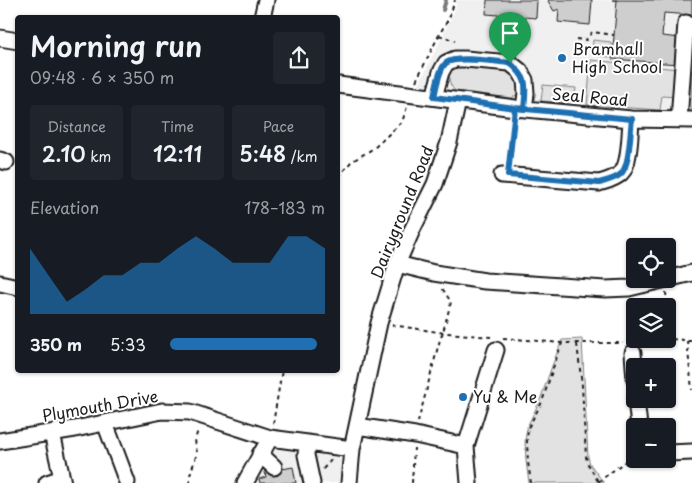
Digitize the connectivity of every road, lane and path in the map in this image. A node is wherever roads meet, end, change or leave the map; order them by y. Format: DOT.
graph roads {
  1 [pos="266,0"];
  2 [pos="455,0"];
  3 [pos="263,15"];
  4 [pos="686,23"];
  5 [pos="614,34"];
  6 [pos="439,35"];
  7 [pos="0,38"];
  8 [pos="576,39"];
  9 [pos="15,40"];
  10 [pos="455,40"];
  11 [pos="340,84"];
  12 [pos="411,94"];
  13 [pos="434,97"];
  14 [pos="458,101"];
  15 [pos="519,108"];
  16 [pos="632,119"];
  17 [pos="685,120"];
  18 [pos="340,175"];
  19 [pos="505,175"];
  20 [pos="397,264"];
  21 [pos="434,273"];
  22 [pos="692,274"];
  23 [pos="0,283"];
  24 [pos="15,286"];
  25 [pos="379,323"];
  26 [pos="443,332"];
  27 [pos="676,339"];
  28 [pos="687,341"];
  29 [pos="692,341"];
  30 [pos="497,342"];
  31 [pos="562,343"];
  32 [pos="577,343"];
  33 [pos="626,346"];
  34 [pos="281,373"];
  35 [pos="692,390"];
  36 [pos="203,416"];
  37 [pos="105,422"];
  38 [pos="357,426"];
  39 [pos="52,433"];
  40 [pos="415,435"];
  41 [pos="270,438"];
  42 [pos="0,441"];
  43 [pos="307,443"];
  44 [pos="466,446"];
  45 [pos="347,448"];
  46 [pos="692,452"];
  47 [pos="676,453"];
  48 [pos="260,454"];
  49 [pos="626,461"];
  50 [pos="274,467"];
  51 [pos="63,480"];
  52 [pos="127,482"];
  53 [pos="312,482"];
  54 [pos="598,482"];
  55 [pos="47,483"];
  56 [pos="190,483"];
  57 [pos="245,483"];
  58 [pos="349,483"];
  59 [pos="412,483"];
  60 [pos="469,483"];
  61 [pos="531,483"];
  1 -- 3 [label="street"];
  2 -- 6 [label="path"];
  4 -- 17 [label="street"];
  5 -- 8 [label="path"];
  6 -- 10 [label="path"];
  6 -- 12 [label="path"];
  7 -- 9 [label="street"];
  11 -- 12 [label="street, Seal Road"];
  12 -- 13 [label="street, Seal Road"];
  12 -- 18 [label="path"];
  13 -- 14 [label="street, Seal Road"];
  13 -- 15 [label="street"];
  14 -- 15 [label="street, Seal Road"];
  14 -- 20 [label="street, Dairyground Road"];
  15 -- 16 [label="street, Seal Road"];
  15 -- 19 [label="path"];
  16 -- 17 [label="street, Seal Road"];
  16 -- 19 [label="street"];
  20 -- 21 [label="street"];
  20 -- 25 [label="street, Dairyground Road"];
  21 -- 22 [label="street"];
  21 -- 26 [label="path"];
  23 -- 24 [label="street"];
  25 -- 26 [label="path"];
  25 -- 38 [label="street, Dairyground Road"];
  26 -- 30 [label="path"];
  26 -- 40 [label="path"];
  27 -- 28 [label="path"];
  28 -- 29 [label="path"];
  28 -- 35 [label="path"];
  30 -- 31 [label="path"];
  30 -- 44 [label="street"];
  31 -- 32 [label="path"];
  31 -- 61 [label="path"];
  32 -- 33 [label="path"];
  32 -- 54 [label="path"];
  34 -- 41 [label="path"];
  36 -- 37 [label="street, Plymouth Drive"];
  36 -- 41 [label="street, Plymouth Drive"];
  36 -- 56 [label="path"];
  37 -- 39 [label="street, Plymouth Drive"];
  37 -- 52 [label="street"];
  38 -- 40 [label="street"];
  38 -- 45 [label="street, Dairyground Road"];
  39 -- 42 [label="street, Plymouth Drive"];
  39 -- 51 [label="street"];
  40 -- 44 [label="street"];
  40 -- 59 [label="path"];
  41 -- 43 [label="street, Plymouth Drive"];
  41 -- 48 [label="street"];
  43 -- 45 [label="street, Plymouth Drive"];
  43 -- 53 [label="street"];
  44 -- 60 [label="street"];
  45 -- 53 [label="path"];
  45 -- 58 [label="street, Dairyground Road"];
  46 -- 47 [label="street"];
  48 -- 50 [label="street"];
  48 -- 57 [label="street"];
  49 -- 54 [label="path"];
  51 -- 55 [label="street"];
}
